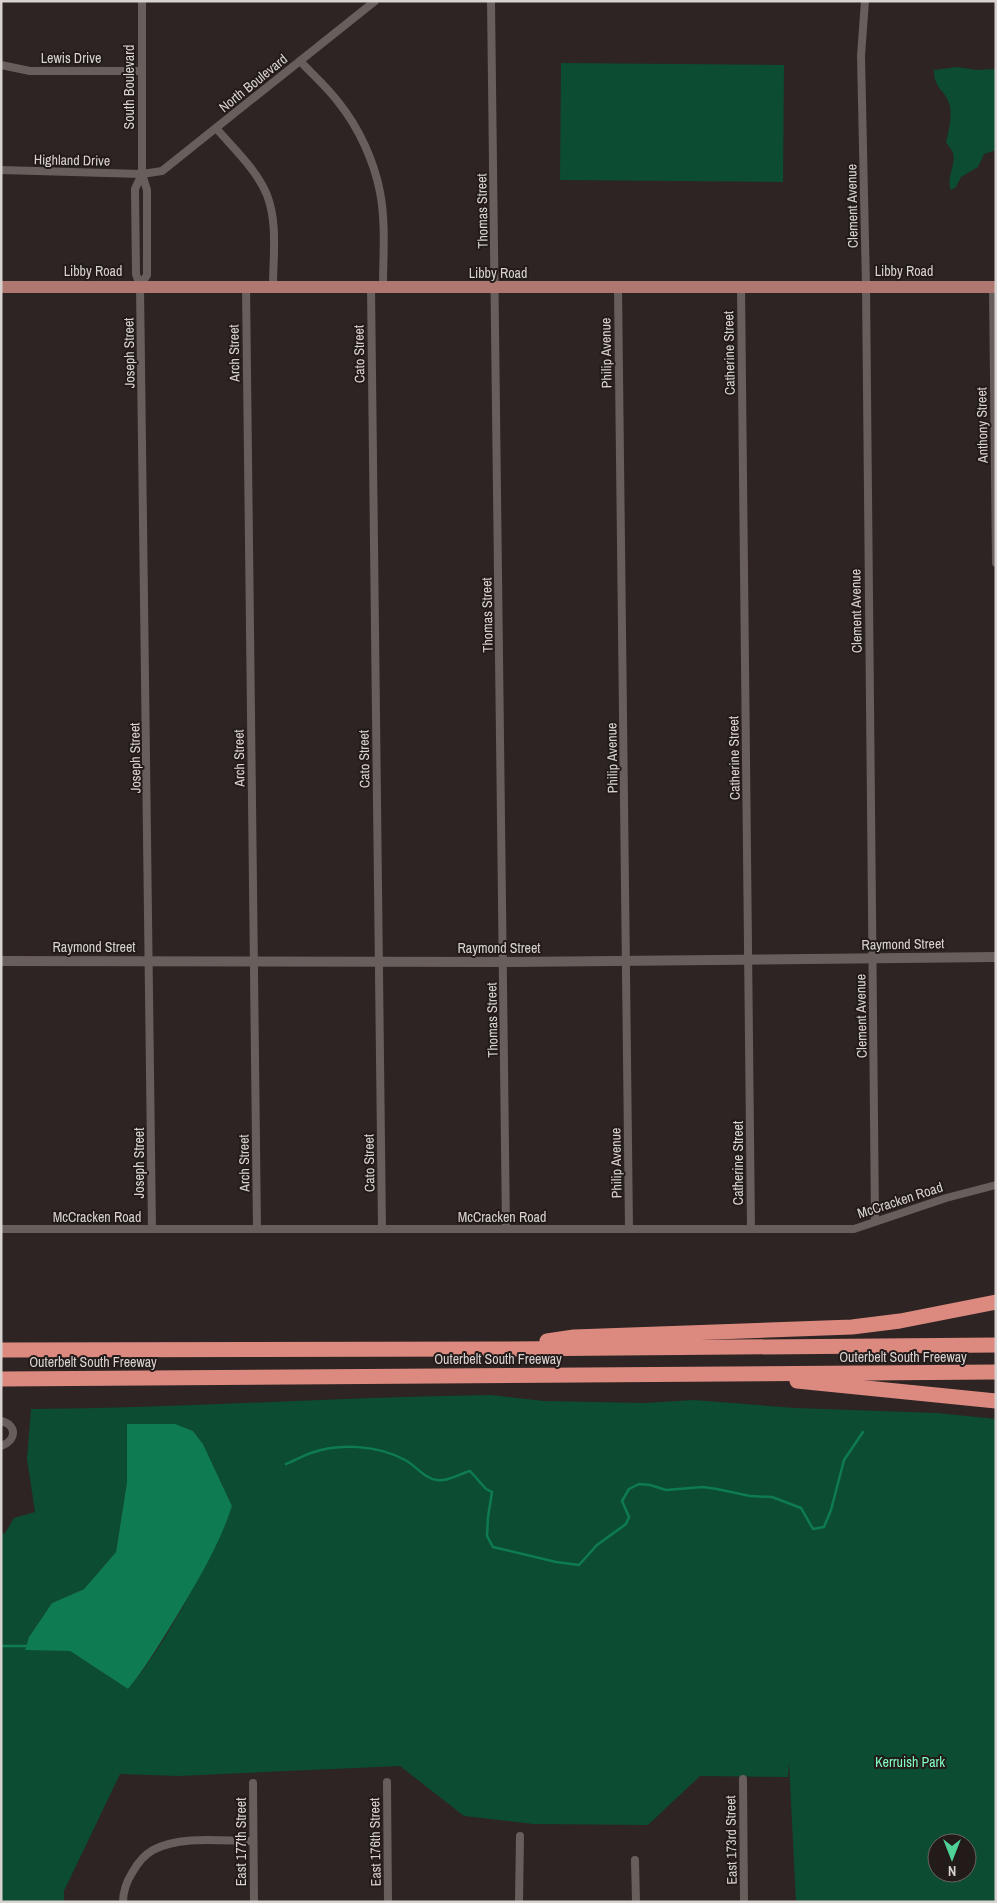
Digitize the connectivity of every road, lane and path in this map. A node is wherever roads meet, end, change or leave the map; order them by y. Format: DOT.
graph roads {
  1 [pos="142,1"];
  2 [pos="375,1"];
  3 [pos="490,1"];
  4 [pos="865,1"];
  5 [pos="300,61"];
  6 [pos="1,66"];
  7 [pos="142,71"];
  8 [pos="216,128"];
  9 [pos="1,170"];
  10 [pos="142,174"];
  11 [pos="140,286"];
  12 [pos="246,286"];
  13 [pos="866,286"];
  14 [pos="1,287"];
  15 [pos="274,287"];
  16 [pos="377,287"];
  17 [pos="618,287"];
  18 [pos="741,287"];
  19 [pos="994,287"];
  20 [pos="495,288"];
  21 [pos="996,563"];
  22 [pos="996,957"];
  23 [pos="872,958"];
  24 [pos="749,959"];
  25 [pos="1,961"];
  26 [pos="626,961"];
  27 [pos="150,962"];
  28 [pos="254,962"];
  29 [pos="379,962"];
  30 [pos="504,962"];
  31 [pos="996,1185"];
  32 [pos="875,1221"];
  33 [pos="1,1229"];
  34 [pos="152,1229"];
  35 [pos="257,1229"];
  36 [pos="382,1229"];
  37 [pos="506,1229"];
  38 [pos="629,1229"];
  39 [pos="751,1229"];
  40 [pos="996,1302"];
  41 [pos="996,1345"];
  42 [pos="500,1349"];
  43 [pos="1,1350"];
  44 [pos="996,1372"];
  45 [pos="749,1374"];
  46 [pos="1,1379"];
  47 [pos="996,1401"];
  48 [pos="1,1422"];
  49 [pos="1,1446"];
  50 [pos="743,1779"];
  51 [pos="386,1782"];
  52 [pos="253,1783"];
  53 [pos="520,1836"];
  54 [pos="253,1841"];
  55 [pos="635,1860"];
  56 [pos="123,1898"];
  57 [pos="254,1902"];
  58 [pos="388,1902"];
  59 [pos="520,1902"];
  60 [pos="636,1902"];
  61 [pos="744,1902"];
  1 -- 7 [label="street, South Boulevard"];
  2 -- 5 [label="street, North Boulevard"];
  3 -- 20 [label="street, Thomas Street"];
  4 -- 13 [label="street, Clement Avenue"];
  5 -- 8 [label="street, North Boulevard"];
  5 -- 16 [label="street, Cato Street"];
  6 -- 7 [label="street, Lewis Drive"];
  7 -- 10 [label="street, South Boulevard"];
  8 -- 10 [label="street, North Boulevard"];
  8 -- 15 [label="street"];
  9 -- 10 [label="street, Highland Drive"];
  10 -- 11 [label="street, South Boulevard"];
  11 -- 12 [label="main road, Libby Road"];
  11 -- 14 [label="main road, Libby Road"];
  11 -- 27 [label="street, Joseph Street"];
  12 -- 15 [label="main road, Libby Road"];
  12 -- 28 [label="street, Arch Street"];
  13 -- 18 [label="main road, Libby Road"];
  13 -- 19 [label="main road, Libby Road"];
  13 -- 23 [label="street, Clement Avenue"];
  15 -- 16 [label="main road, Libby Road"];
  16 -- 20 [label="main road, Libby Road"];
  16 -- 29 [label="street, Cato Street"];
  17 -- 18 [label="main road, Libby Road"];
  17 -- 20 [label="main road, Libby Road"];
  17 -- 26 [label="street, Philip Avenue"];
  18 -- 24 [label="street, Catherine Street"];
  19 -- 21 [label="street, Anthony Street"];
  20 -- 30 [label="street, Thomas Street"];
  22 -- 23 [label="street, Raymond Street"];
  23 -- 24 [label="street, Raymond Street"];
  23 -- 32 [label="street, Clement Avenue"];
  24 -- 26 [label="street, Raymond Street"];
  24 -- 39 [label="street, Catherine Street"];
  25 -- 27 [label="street, Raymond Street"];
  26 -- 30 [label="street, Raymond Street"];
  26 -- 38 [label="street, Philip Avenue"];
  27 -- 28 [label="street, Raymond Street"];
  27 -- 34 [label="street, Joseph Street"];
  28 -- 29 [label="street, Raymond Street"];
  28 -- 35 [label="street, Arch Street"];
  29 -- 30 [label="street, Raymond Street"];
  29 -- 36 [label="street, Cato Street"];
  30 -- 37 [label="street, Thomas Street"];
  31 -- 32 [label="street, McCracken Road"];
  32 -- 39 [label="street, McCracken Road"];
  33 -- 34 [label="street, McCracken Road"];
  34 -- 35 [label="street, McCracken Road"];
  35 -- 36 [label="street, McCracken Road"];
  36 -- 37 [label="street, McCracken Road"];
  37 -- 38 [label="street, McCracken Road"];
  38 -- 39 [label="street, McCracken Road"];
  40 -- 42 [label="highway"];
  41 -- 42 [label="highway, Outerbelt South Freeway"];
  42 -- 43 [label="highway, Outerbelt South Freeway"];
  44 -- 45 [label="highway, Outerbelt South Freeway"];
  45 -- 46 [label="highway, Outerbelt South Freeway"];
  45 -- 47 [label="highway"];
  48 -- 49 [label="street"];
  50 -- 61 [label="street, East 173rd Street"];
  51 -- 58 [label="street, East 176th Street"];
  52 -- 54 [label="street, East 177th Street"];
  53 -- 59 [label="street"];
  54 -- 56 [label="street"];
  54 -- 57 [label="street, East 177th Street"];
  55 -- 60 [label="street"];
}
